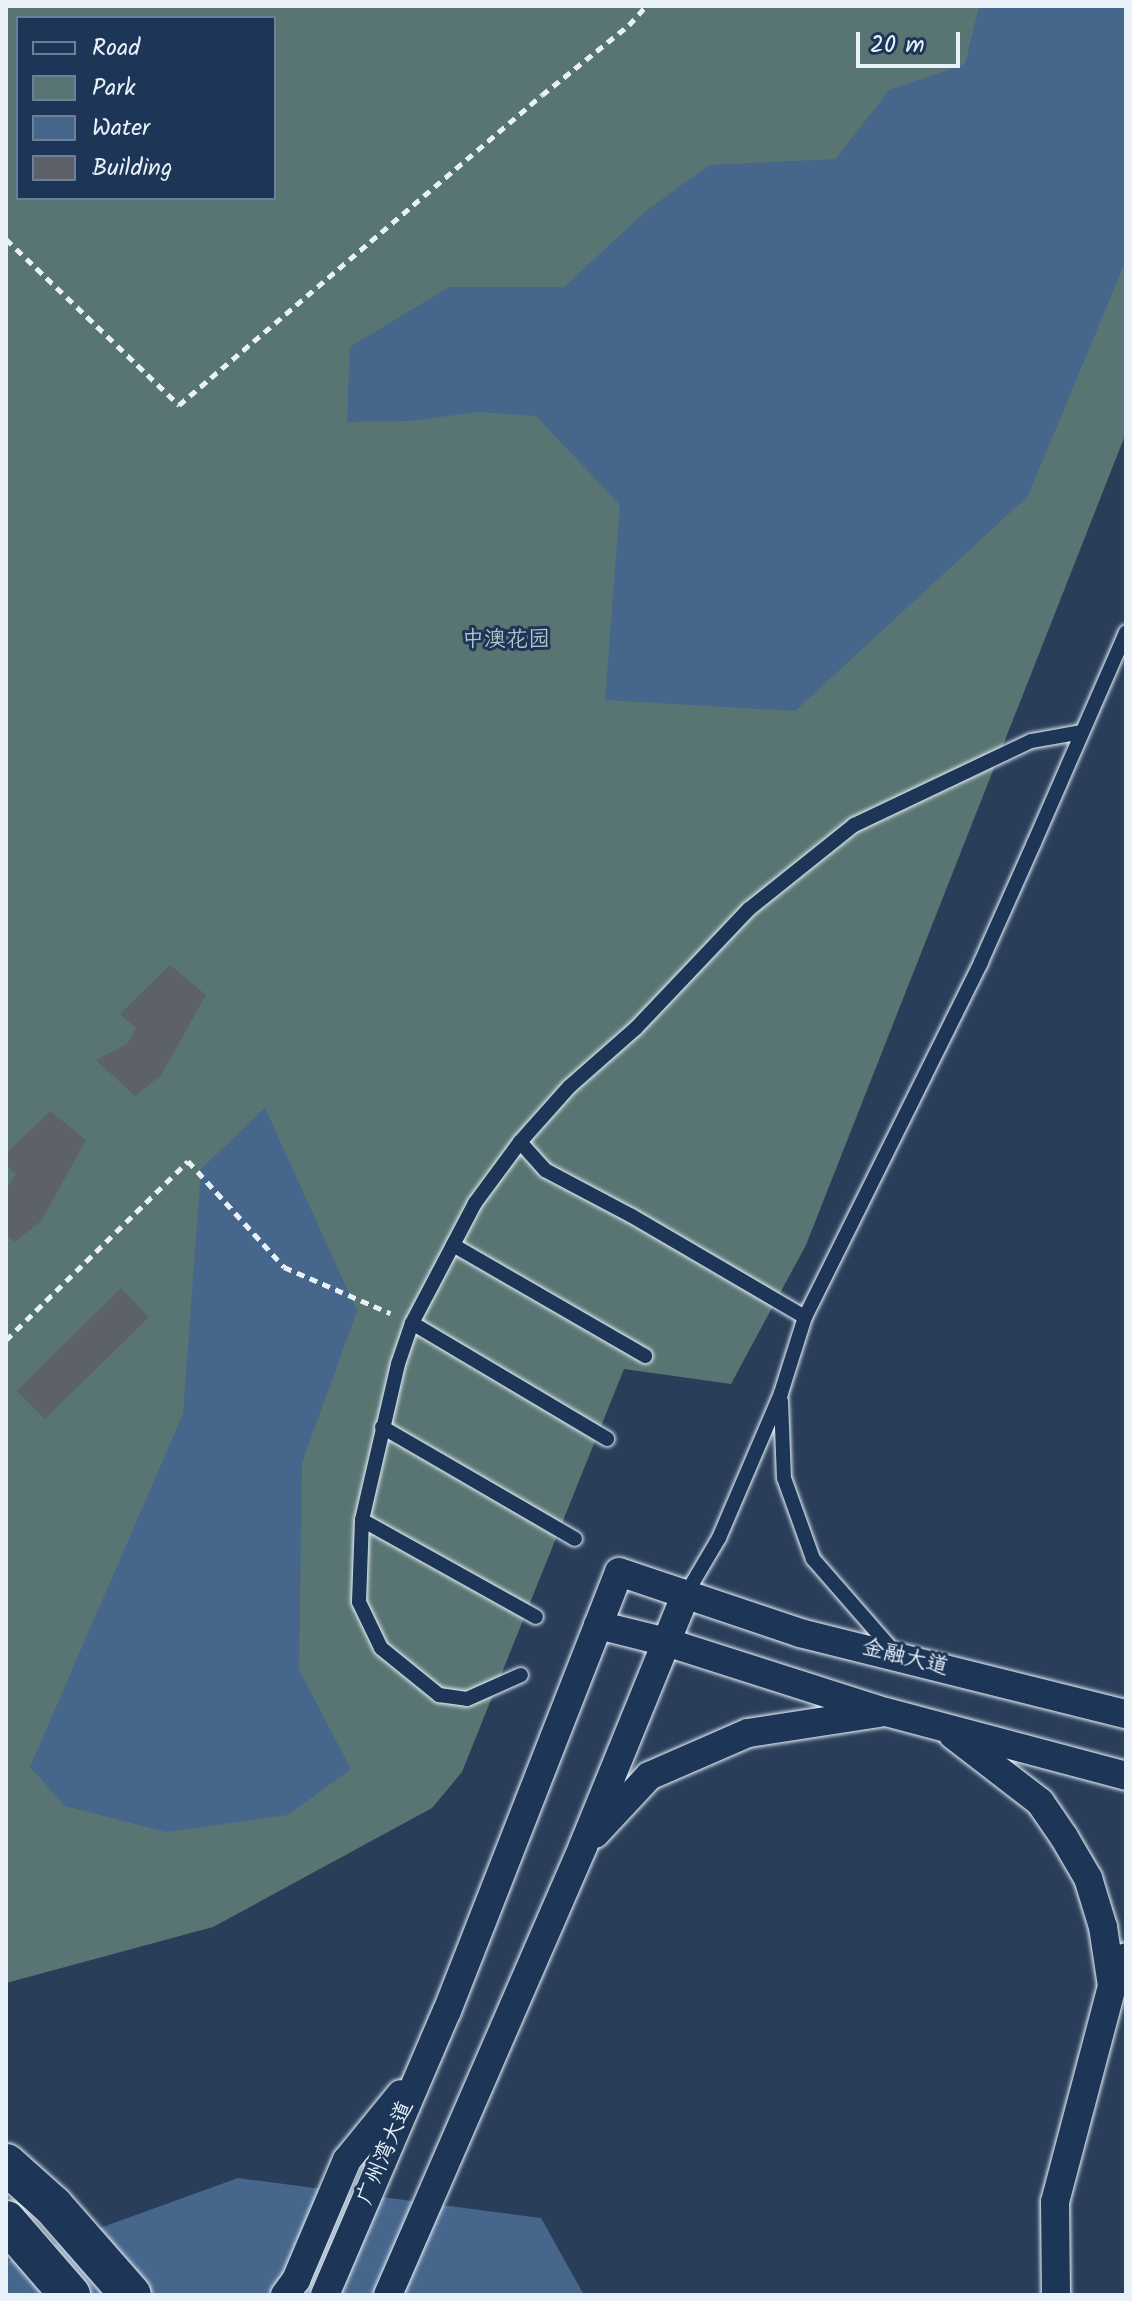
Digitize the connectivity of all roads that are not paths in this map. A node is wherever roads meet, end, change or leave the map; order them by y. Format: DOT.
graph roads {
  1 [pos="1126,632"];
  2 [pos="1082,732"];
  3 [pos="520,1142"];
  4 [pos="453,1245"];
  5 [pos="805,1317"];
  6 [pos="412,1323"];
  7 [pos="645,1356"];
  8 [pos="781,1393"];
  9 [pos="382,1427"];
  10 [pos="607,1439"];
  11 [pos="362,1520"];
  12 [pos="575,1539"];
  13 [pos="619,1572"];
  14 [pos="686,1594"];
  15 [pos="536,1617"];
  16 [pos="598,1625"];
  17 [pos="666,1642"];
  18 [pos="897,1656"];
  19 [pos="521,1675"];
  20 [pos="886,1712"];
  21 [pos="1126,1714"];
  22 [pos="944,1728"];
  23 [pos="1126,1776"];
  24 [pos="583,1846"];
  25 [pos="1126,1957"];
  26 [pos="1112,1986"];
  27 [pos="422,2068"];
  28 [pos="6,2164"];
  29 [pos="11,2226"];
  30 [pos="134,2291"];
  31 [pos="70,2295"];
  32 [pos="285,2295"];
  33 [pos="325,2295"];
  34 [pos="388,2295"];
  35 [pos="1056,2295"];
  1 -- 2 [label="lane"];
  2 -- 3 [label="lane"];
  2 -- 5 [label="lane"];
  3 -- 4 [label="lane"];
  3 -- 5 [label="lane"];
  4 -- 6 [label="lane"];
  4 -- 7 [label="lane"];
  5 -- 8 [label="lane"];
  6 -- 9 [label="lane"];
  6 -- 10 [label="lane"];
  8 -- 14 [label="lane"];
  8 -- 18 [label="lane"];
  9 -- 11 [label="lane"];
  9 -- 12 [label="lane"];
  11 -- 15 [label="lane"];
  11 -- 19 [label="lane"];
  13 -- 14 [label="street, 金融大道"];
  13 -- 16 [label="street, 广州湾大道"];
  14 -- 17 [label="street"];
  14 -- 18 [label="street, 金融大道"];
  16 -- 17 [label="street"];
  16 -- 27 [label="street, 广州湾大道"];
  17 -- 20 [label="street"];
  17 -- 24 [label="street"];
  18 -- 21 [label="street, 金融大道"];
  20 -- 22 [label="street"];
  20 -- 24 [label="street"];
  22 -- 23 [label="street"];
  22 -- 26 [label="street"];
  24 -- 34 [label="street"];
  25 -- 26 [label="street"];
  26 -- 35 [label="street"];
  27 -- 32 [label="street"];
  27 -- 33 [label="street, 广州湾大道"];
  28 -- 30 [label="street"];
  29 -- 31 [label="street"];
}
